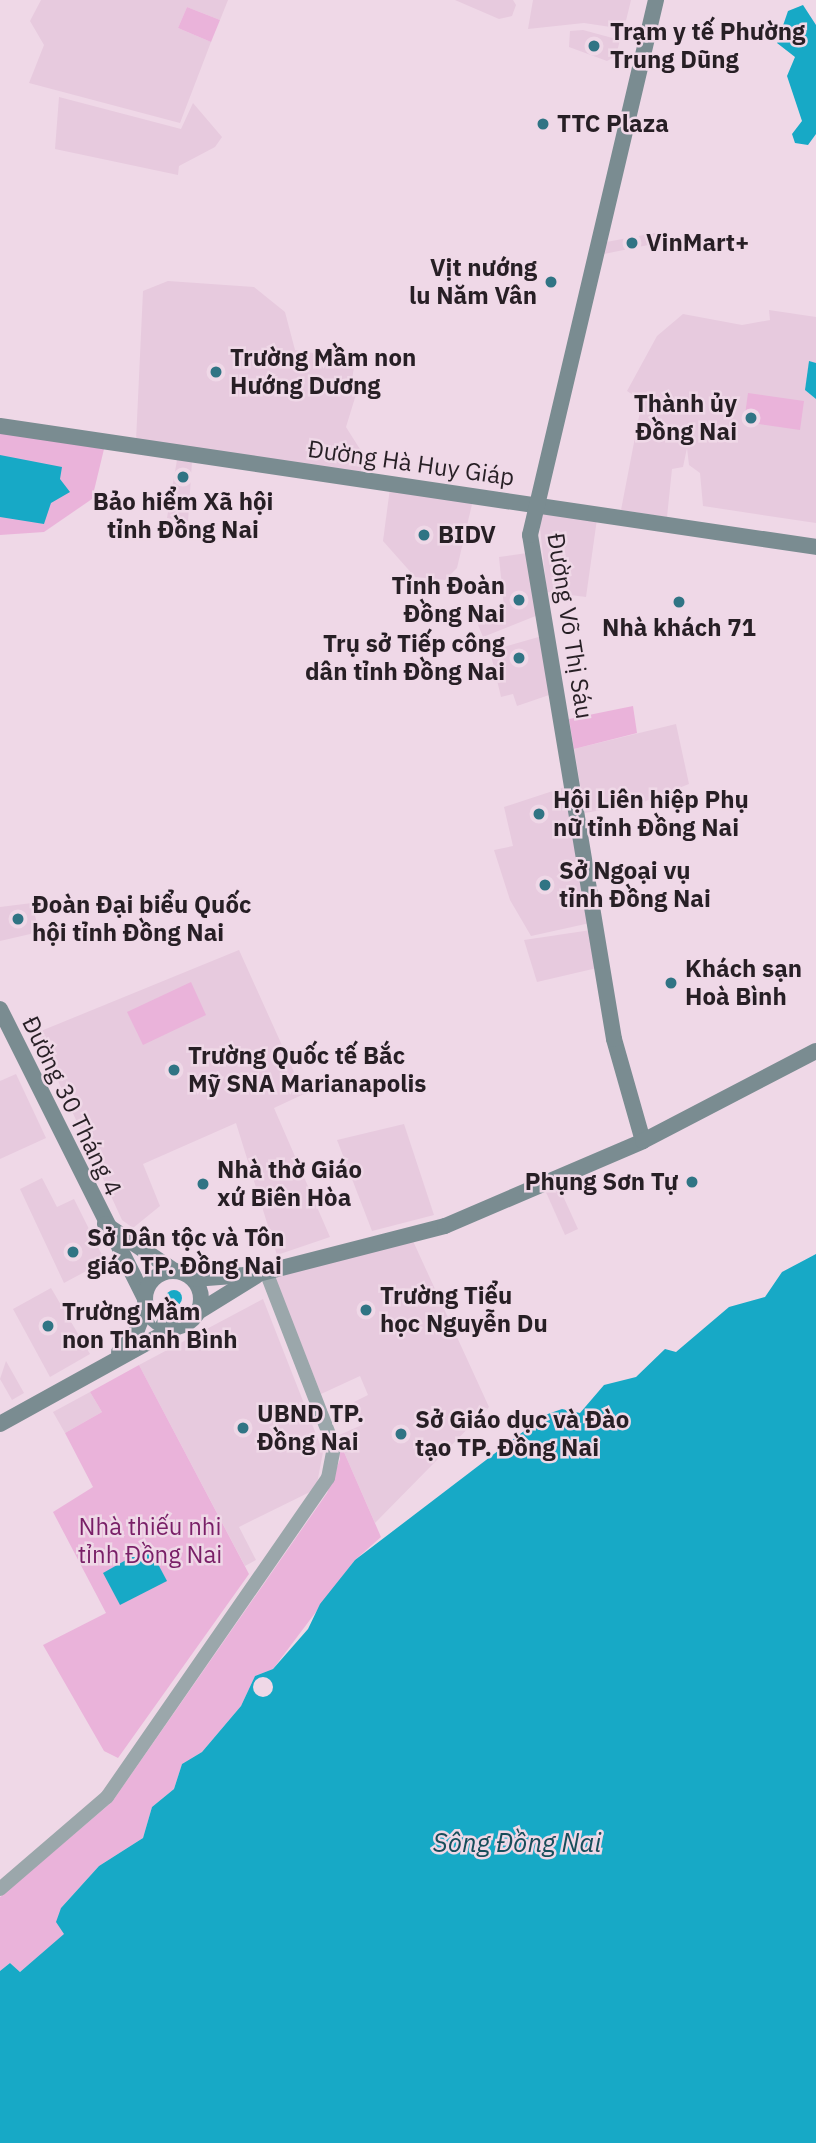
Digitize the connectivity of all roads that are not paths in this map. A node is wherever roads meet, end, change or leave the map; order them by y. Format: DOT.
graph roads {
  1 [pos="656,0"];
  2 [pos="0,426"];
  3 [pos="533,503"];
  4 [pos="816,547"];
  5 [pos="0,1009"];
  6 [pos="816,1051"];
  7 [pos="643,1142"];
  8 [pos="103,1222"];
  9 [pos="173,1270"];
  10 [pos="262,1273"];
  11 [pos="194,1279"];
  12 [pos="145,1303"];
  13 [pos="198,1312"];
  14 [pos="174,1328"];
  15 [pos="109,1362"];
  16 [pos="0,1424"];
  17 [pos="0,1889"];
  1 -- 3 [label="main road, Đường Võ Thị Sáu"];
  2 -- 3 [label="main road, Đường Hà Huy Giáp"];
  3 -- 4 [label="main road, Đường Hà Huy Giáp"];
  3 -- 7 [label="main road, Đường Võ Thị Sáu"];
  5 -- 8 [label="main road, Đường 30 Tháng 4"];
  6 -- 7 [label="main road"];
  7 -- 10 [label="main road"];
  8 -- 9 [label="main road, Đường 30 Tháng 4"];
  8 -- 12 [label="main road, Đường 30 Tháng 4"];
  9 -- 11 [label="main road"];
  9 -- 12 [label="main road"];
  10 -- 11 [label="main road"];
  10 -- 13 [label="main road"];
  10 -- 17 [label="street"];
  11 -- 13 [label="main road"];
  12 -- 14 [label="main road"];
  12 -- 15 [label="main road"];
  13 -- 14 [label="main road"];
  14 -- 15 [label="main road"];
  15 -- 16 [label="main road"];
}
